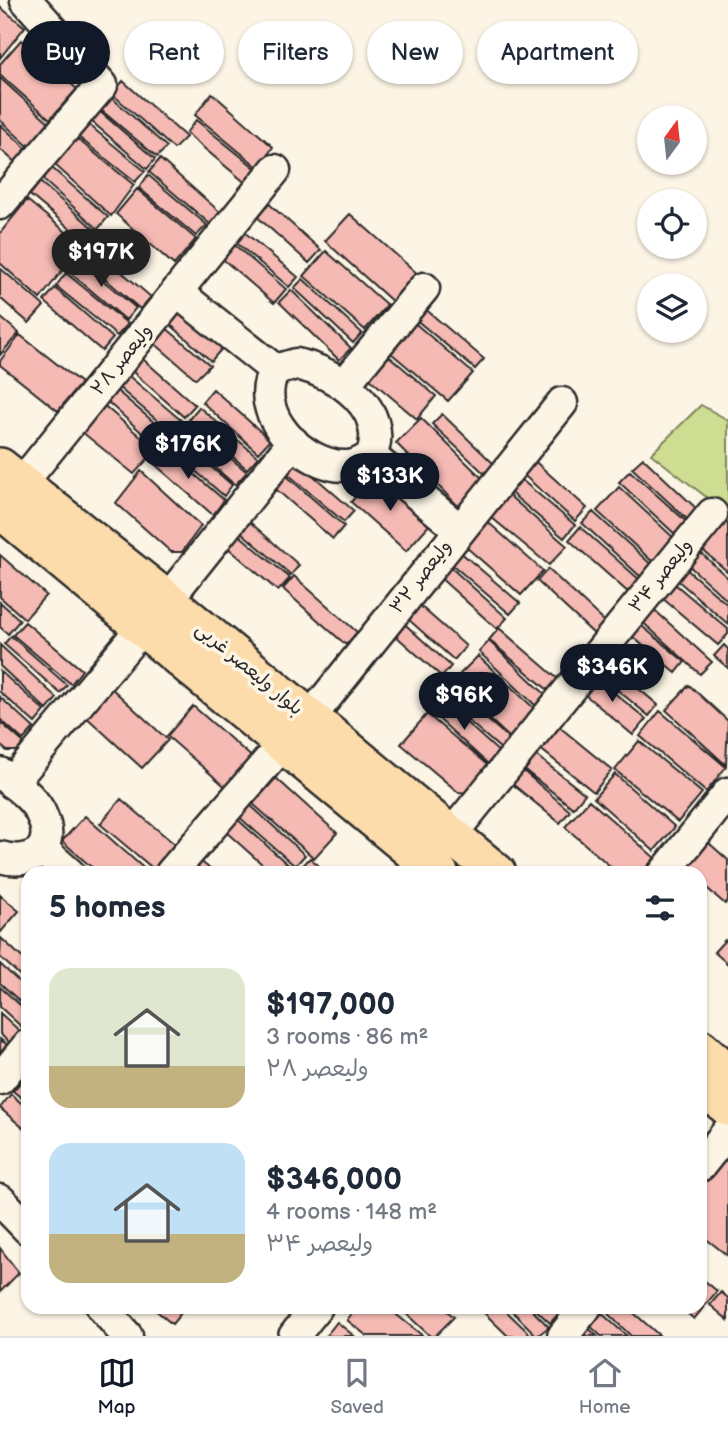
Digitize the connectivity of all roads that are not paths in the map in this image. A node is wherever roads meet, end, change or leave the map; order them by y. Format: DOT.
graph roads {
  1 [pos="26,0"];
  2 [pos="275,170"];
  3 [pos="0,204"];
  4 [pos="424,288"];
  5 [pos="177,292"];
  6 [pos="275,370"];
  7 [pos="344,385"];
  8 [pos="562,403"];
  9 [pos="293,442"];
  10 [pos="371,456"];
  11 [pos="7,487"];
  12 [pos="712,514"];
  13 [pos="459,529"];
  14 [pos="167,600"];
  15 [pos="142,628"];
  16 [pos="296,731"];
  17 [pos="6,778"];
  18 [pos="728,793"];
  19 [pos="452,835"];
  20 [pos="43,850"];
  21 [pos="0,858"];
  22 [pos="61,866"];
  23 [pos="177,866"];
  24 [pos="427,866"];
  25 [pos="489,866"];
  26 [pos="670,866"];
  27 [pos="21,1054"];
  28 [pos="707,1054"];
  29 [pos="728,1073"];
  30 [pos="0,1079"];
  31 [pos="707,1090"];
  32 [pos="728,1107"];
  33 [pos="728,1131"];
  34 [pos="707,1157"];
  35 [pos="0,1200"];
  36 [pos="21,1222"];
  37 [pos="108,1314"];
  38 [pos="311,1314"];
  39 [pos="580,1314"];
  40 [pos="127,1336"];
  41 [pos="294,1336"];
  42 [pos="563,1336"];
  1 -- 3 [label="street"];
  2 -- 5 [label="street, ولیعصر ۲۸"];
  4 -- 7 [label="street"];
  5 -- 6 [label="street"];
  5 -- 11 [label="street, ولیعصر ۲۸"];
  6 -- 7 [label="street"];
  6 -- 9 [label="street"];
  7 -- 10 [label="street"];
  8 -- 13 [label="street, ولیعصر ۳۲"];
  9 -- 10 [label="street"];
  9 -- 14 [label="street"];
  10 -- 13 [label="street"];
  11 -- 14 [label="main road, بلوار ولیعصر غربی"];
  11 -- 15 [label="main road, بلوار ولیعصر غربی"];
  12 -- 19 [label="street, ولیعصر ۳۴"];
  13 -- 16 [label="street, ولیعصر ۳۲"];
  14 -- 16 [label="main road, بلوار ولیعصر غربی"];
  15 -- 16 [label="main road, بلوار ولیعصر غربی"];
  15 -- 17 [label="street"];
  16 -- 19 [label="main road, بلوار ولیعصر غربی"];
  16 -- 23 [label="street, ولیعصر ۳۲"];
  16 -- 24 [label="main road, بلوار ولیعصر غربی"];
  17 -- 20 [label="street"];
  18 -- 26 [label="street"];
  19 -- 25 [label="main road, بلوار ولیعصر غربی"];
  20 -- 21 [label="street"];
  20 -- 22 [label="street"];
  27 -- 30 [label="street"];
  28 -- 29 [label="main road"];
  31 -- 32 [label="main road"];
  33 -- 34 [label="street"];
  35 -- 36 [label="street"];
  37 -- 40 [label="street"];
  38 -- 41 [label="street"];
  39 -- 42 [label="street"];
}
